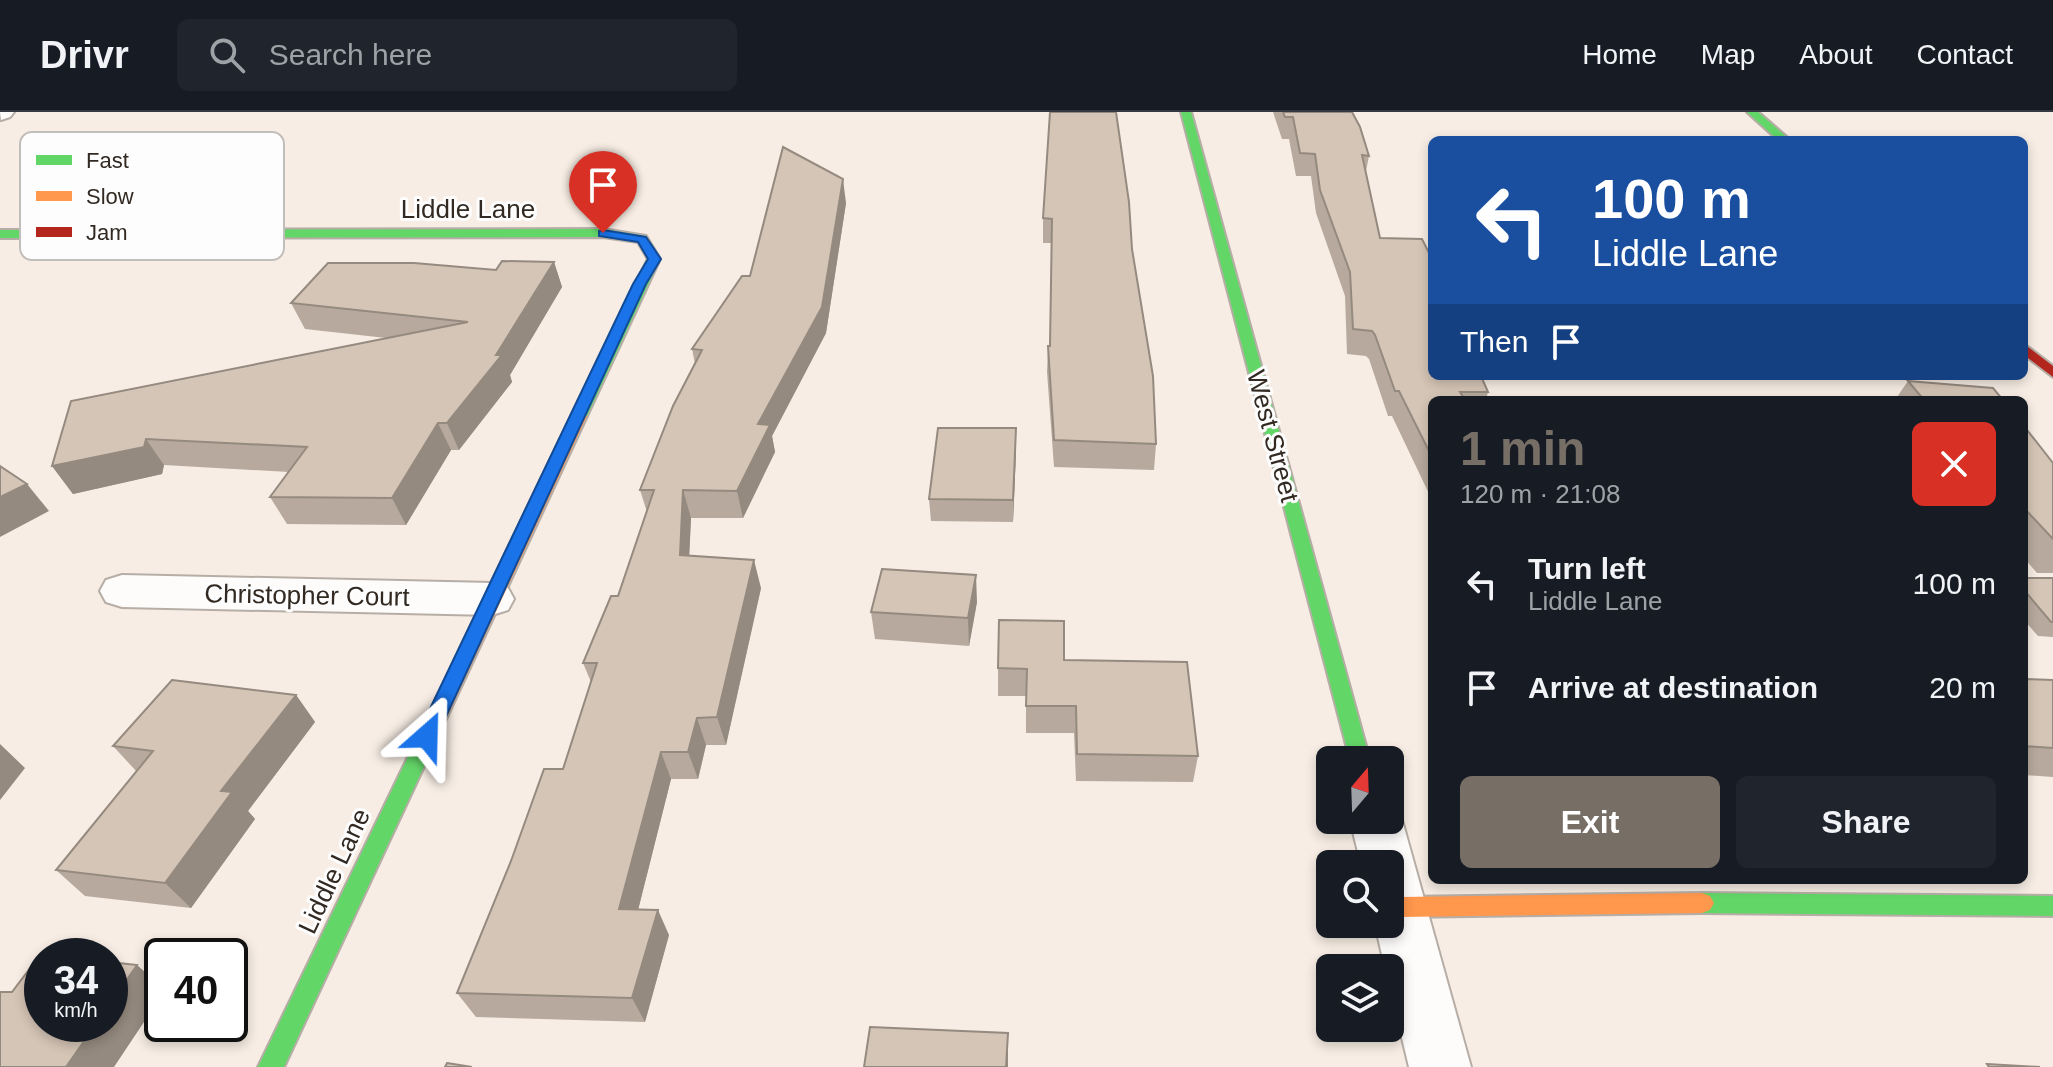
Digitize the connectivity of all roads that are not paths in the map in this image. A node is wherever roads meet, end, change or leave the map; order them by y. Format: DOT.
graph roads {
  1 [pos="1186,112"];
  2 [pos="1752,112"];
  3 [pos="1780,136"];
  4 [pos="0,234"];
  5 [pos="20,234"];
  6 [pos="284,234"];
  7 [pos="2028,351"];
  8 [pos="2053,373"];
  9 [pos="122,591"];
  10 [pos="492,599"];
  11 [pos="1356,746"];
  12 [pos="1404,882"];
  13 [pos="1428,883"];
  14 [pos="1437,884"];
  15 [pos="2053,906"];
  16 [pos="1404,925"];
  17 [pos="271,1067"];
  18 [pos="1440,1067"];
  1 -- 11 [label="street, West Street"];
  2 -- 3 [label="street"];
  4 -- 5 [label="street, Liddle Lane"];
  6 -- 10 [label="street, Liddle Lane"];
  7 -- 8 [label="street"];
  9 -- 10 [label="street, Christopher Court"];
  10 -- 17 [label="street, Liddle Lane"];
  12 -- 13 [label="street"];
  14 -- 15 [label="street"];
  16 -- 18 [label="street"];
}
